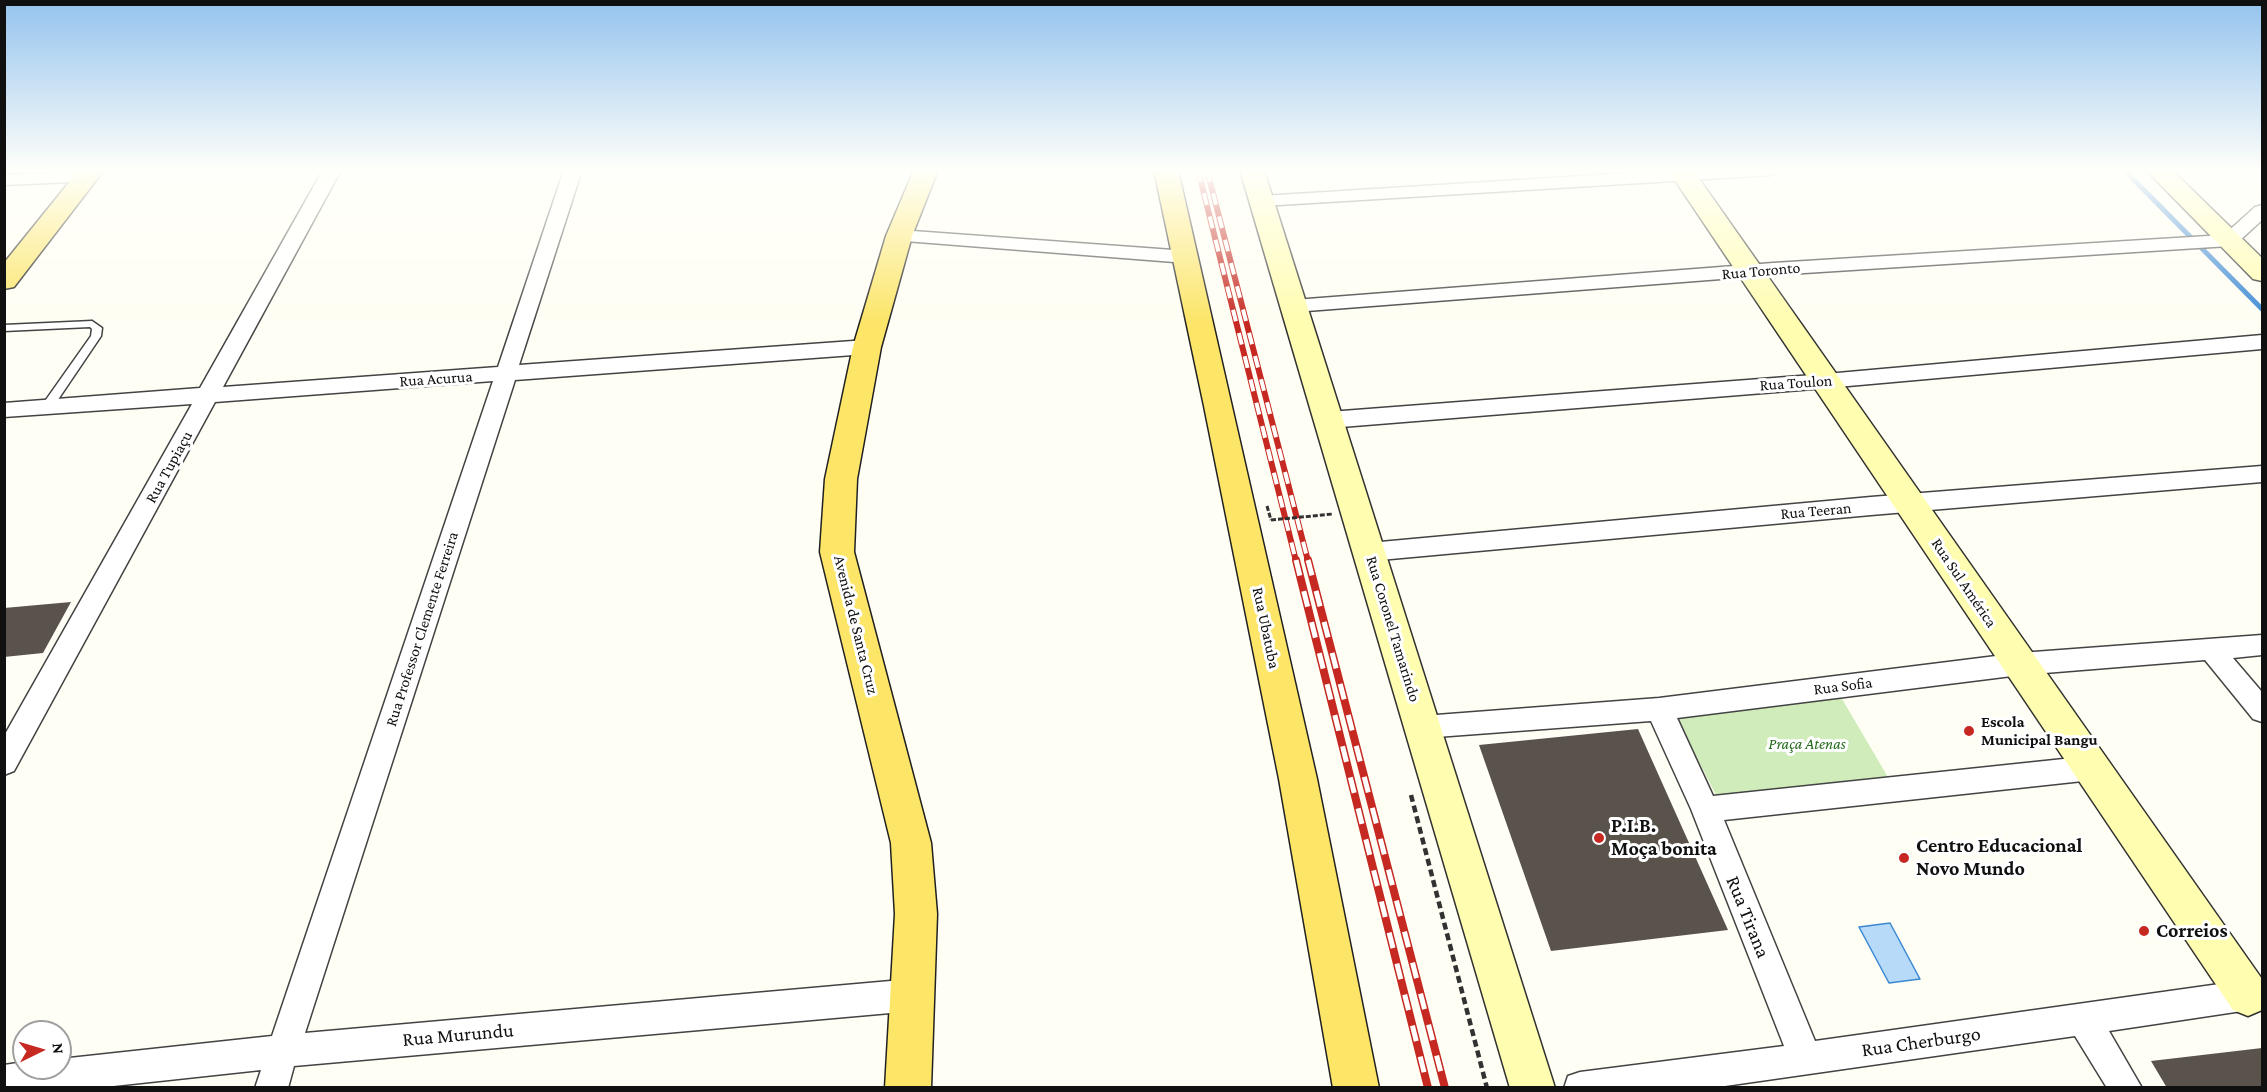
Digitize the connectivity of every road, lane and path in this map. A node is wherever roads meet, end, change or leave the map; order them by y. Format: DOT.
graph roads {
  1 [pos="51,221"];
  2 [pos="304,221"];
  3 [pos="556,221"];
  4 [pos="905,221"];
  5 [pos="1178,221"];
  6 [pos="1268,221"];
  7 [pos="1715,221"];
  8 [pos="2210,221"];
  9 [pos="2251,221"];
  10 [pos="899,236"];
  11 [pos="2229,240"];
  12 [pos="1186,257"];
  13 [pos="1750,272"];
  14 [pos="2262,273"];
  15 [pos="5,279"];
  16 [pos="1294,306"];
  17 [pos="4,328"];
  18 [pos="2262,342"];
  19 [pos="867,347"];
  20 [pos="506,374"];
  21 [pos="1826,381"];
  22 [pos="208,395"];
  23 [pos="46,407"];
  24 [pos="4,410"];
  25 [pos="1329,420"];
  26 [pos="2262,474"];
  27 [pos="1910,503"];
  28 [pos="1333,514"];
  29 [pos="1271,520"];
  30 [pos="1369,552"];
  31 [pos="2262,645"];
  32 [pos="2211,649"];
  33 [pos="2019,664"];
  34 [pos="1659,709"];
  35 [pos="2262,711"];
  36 [pos="1423,727"];
  37 [pos="4,763"];
  38 [pos="2092,768"];
  39 [pos="1704,809"];
  40 [pos="2255,994"];
  41 [pos="913,995"];
  42 [pos="2083,1019"];
  43 [pos="283,1051"];
  44 [pos="1806,1059"];
  45 [pos="4,1081"];
  46 [pos="271,1088"];
  47 [pos="908,1088"];
  48 [pos="1356,1088"];
  49 [pos="1533,1088"];
  50 [pos="1580,1088"];
  51 [pos="2126,1088"];
  1 -- 15 [label="main road"];
  2 -- 22 [label="street, Rua Tupiaçu"];
  3 -- 20 [label="street, Rua Professor Clemente Ferreira"];
  4 -- 10 [label="main road, Avenida de Santa Cruz"];
  5 -- 12 [label="main road, Rua Ubatuba"];
  6 -- 16 [label="street, Rua Coronel Tamarindo"];
  7 -- 13 [label="street, Rua Sul América"];
  8 -- 11 [label="street"];
  9 -- 11 [label="street"];
  10 -- 12 [label="street"];
  10 -- 19 [label="main road, Avenida de Santa Cruz"];
  11 -- 13 [label="street, Rua Toronto"];
  11 -- 14 [label="street"];
  12 -- 48 [label="main road, Rua Ubatuba"];
  13 -- 16 [label="street, Rua Toronto"];
  13 -- 21 [label="street, Rua Sul América"];
  16 -- 25 [label="street, Rua Coronel Tamarindo"];
  17 -- 23 [label="lane"];
  18 -- 21 [label="street, Rua Toulon"];
  19 -- 20 [label="street, Rua Acurua"];
  19 -- 41 [label="main road, Avenida de Santa Cruz"];
  20 -- 22 [label="street, Rua Acurua"];
  20 -- 43 [label="street, Rua Professor Clemente Ferreira"];
  21 -- 25 [label="street, Rua Toulon"];
  21 -- 27 [label="street, Rua Sul América"];
  22 -- 23 [label="street, Rua Acurua"];
  22 -- 37 [label="street, Rua Tupiaçu"];
  23 -- 24 [label="street, Rua Acurua"];
  25 -- 30 [label="street, Rua Coronel Tamarindo"];
  26 -- 27 [label="street, Rua Teeran"];
  27 -- 30 [label="street, Rua Teeran"];
  27 -- 33 [label="street, Rua Sul América"];
  28 -- 29 [label="path, bridge"];
  30 -- 36 [label="street, Rua Coronel Tamarindo"];
  31 -- 32 [label="street, Rua Sofia"];
  32 -- 33 [label="street, Rua Sofia"];
  32 -- 35 [label="street"];
  33 -- 34 [label="street, Rua Sofia"];
  33 -- 38 [label="street, Rua Sul América"];
  34 -- 36 [label="street, Rua Sofia"];
  34 -- 39 [label="street, Rua Tirana"];
  36 -- 49 [label="street, Rua Coronel Tamarindo"];
  38 -- 39 [label="street"];
  38 -- 40 [label="street, Rua Sul América"];
  39 -- 44 [label="street, Rua Tirana"];
  40 -- 42 [label="street, Rua Cherburgo"];
  41 -- 43 [label="street, Rua Murundu"];
  41 -- 47 [label="main road, Avenida de Santa Cruz"];
  42 -- 44 [label="street, Rua Cherburgo"];
  42 -- 51 [label="street"];
  43 -- 45 [label="street, Rua Murundu"];
  43 -- 46 [label="street, Rua Professor Clemente Ferreira"];
  44 -- 50 [label="street, Rua Cherburgo"];
}
